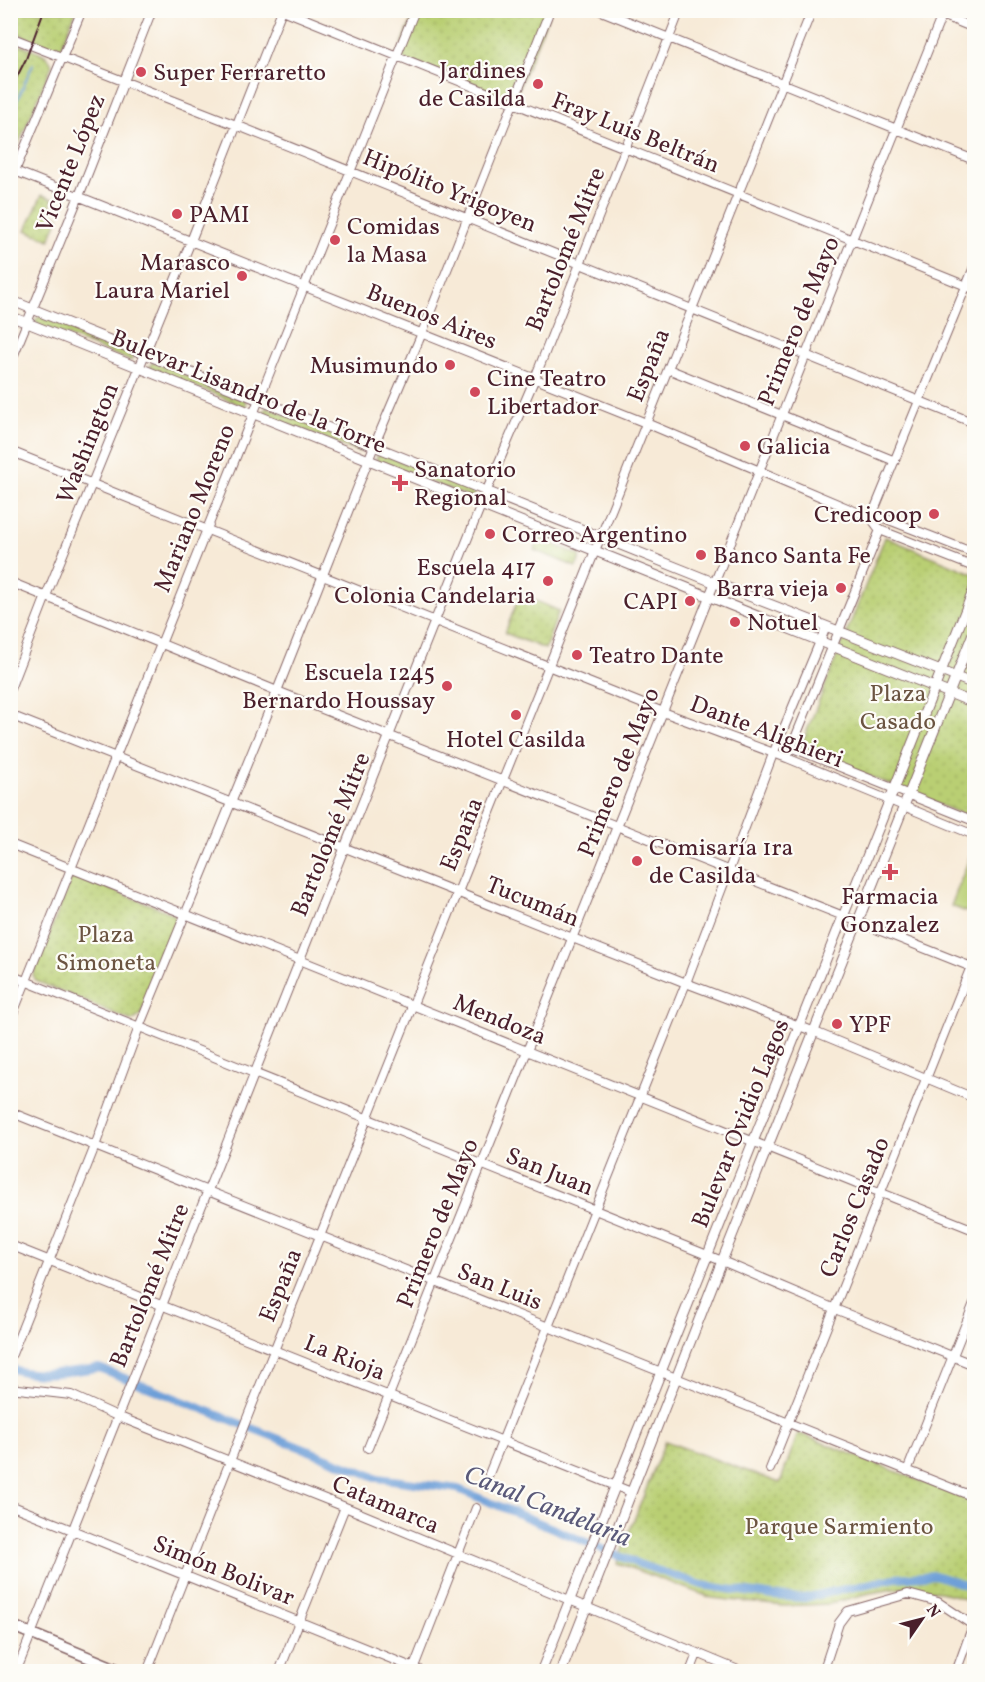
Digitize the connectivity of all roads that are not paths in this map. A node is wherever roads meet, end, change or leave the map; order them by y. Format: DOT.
graph roads {
  1 [pos="82,10"];
  2 [pos="152,10"];
  3 [pos="282,10"];
  4 [pos="415,10"];
  5 [pos="549,10"];
  6 [pos="599,10"];
  7 [pos="680,10"];
  8 [pos="812,10"];
  9 [pos="930,10"];
  10 [pos="943,13"];
  11 [pos="975,28"];
  12 [pos="10,37"];
  13 [pos="669,38"];
  14 [pos="63,57"];
  15 [pos="397,57"];
  16 [pos="124,81"];
  17 [pos="782,83"];
  18 [pos="513,103"];
  19 [pos="236,125"];
  20 [pos="896,129"];
  21 [pos="625,149"];
  22 [pos="975,160"];
  23 [pos="13,170"];
  24 [pos="351,171"];
  25 [pos="10,183"];
  26 [pos="738,194"];
  27 [pos="79,196"];
  28 [pos="467,218"];
  29 [pos="852,240"];
  30 [pos="191,241"];
  31 [pos="579,263"];
  32 [pos="975,267"];
  33 [pos="304,286"];
  34 [pos="971,288"];
  35 [pos="10,300"];
  36 [pos="32,308"];
  37 [pos="692,308"];
  38 [pos="10,316"];
  39 [pos="27,322"];
  40 [pos="422,333"];
  41 [pos="144,354"];
  42 [pos="806,354"];
  43 [pos="10,364"];
  44 [pos="138,367"];
  45 [pos="668,369"];
  46 [pos="535,378"];
  47 [pos="258,400"];
  48 [pos="920,400"];
  49 [pos="253,413"];
  50 [pos="781,414"];
  51 [pos="646,423"];
  52 [pos="975,423"];
  53 [pos="374,446"];
  54 [pos="10,452"];
  55 [pos="369,460"];
  56 [pos="895,461"];
  57 [pos="759,470"];
  58 [pos="93,484"];
  59 [pos="488,490"];
  60 [pos="482,505"];
  61 [pos="871,518"];
  62 [pos="208,530"];
  63 [pos="880,530"];
  64 [pos="600,536"];
  65 [pos="594,550"];
  66 [pos="975,553"];
  67 [pos="975,567"];
  68 [pos="324,576"];
  69 [pos="10,582"];
  70 [pos="713,582"];
  71 [pos="975,589"];
  72 [pos="46,596"];
  73 [pos="708,596"];
  74 [pos="436,621"];
  75 [pos="825,627"];
  76 [pos="975,631"];
  77 [pos="838,632"];
  78 [pos="820,641"];
  79 [pos="161,644"];
  80 [pos="832,646"];
  81 [pos="549,666"];
  82 [pos="942,671"];
  83 [pos="956,677"];
  84 [pos="975,684"];
  85 [pos="935,687"];
  86 [pos="10,689"];
  87 [pos="277,691"];
  88 [pos="950,693"];
  89 [pos="975,703"];
  90 [pos="663,712"];
  91 [pos="10,715"];
  92 [pos="390,736"];
  93 [pos="778,742"];
  94 [pos="791,748"];
  95 [pos="773,754"];
  96 [pos="117,757"];
  97 [pos="787,758"];
  98 [pos="503,781"];
  99 [pos="894,788"];
  100 [pos="909,795"];
  101 [pos="890,801"];
  102 [pos="231,803"];
  103 [pos="904,807"];
  104 [pos="975,821"];
  105 [pos="617,827"];
  106 [pos="975,835"];
  107 [pos="10,844"];
  108 [pos="346,848"];
  109 [pos="70,868"];
  110 [pos="730,872"];
  111 [pos="459,893"];
  112 [pos="186,914"];
  113 [pos="844,917"];
  114 [pos="858,923"];
  115 [pos="573,938"];
  116 [pos="300,961"];
  117 [pos="974,965"];
  118 [pos="10,975"];
  119 [pos="26,981"];
  120 [pos="686,983"];
  121 [pos="413,1006"];
  122 [pos="10,1021"];
  123 [pos="139,1027"];
  124 [pos="800,1027"];
  125 [pos="815,1032"];
  126 [pos="527,1051"];
  127 [pos="255,1074"];
  128 [pos="926,1079"];
  129 [pos="640,1096"];
  130 [pos="975,1098"];
  131 [pos="10,1112"];
  132 [pos="368,1119"];
  133 [pos="753,1142"];
  134 [pos="95,1146"];
  135 [pos="768,1148"];
  136 [pos="481,1165"];
  137 [pos="208,1191"];
  138 [pos="880,1192"];
  139 [pos="595,1210"];
  140 [pos="975,1230"];
  141 [pos="321,1236"];
  142 [pos="10,1245"];
  143 [pos="708,1255"];
  144 [pos="49,1261"];
  145 [pos="722,1261"];
  146 [pos="435,1281"];
  147 [pos="975,1303"];
  148 [pos="162,1305"];
  149 [pos="835,1309"];
  150 [pos="548,1327"];
  151 [pos="275,1350"];
  152 [pos="12,1354"];
  153 [pos="953,1357"];
  154 [pos="975,1365"];
  155 [pos="661,1373"];
  156 [pos="676,1379"];
  157 [pos="10,1388"];
  158 [pos="389,1395"];
  159 [pos="117,1416"];
  160 [pos="789,1422"];
  161 [pos="503,1441"];
  162 [pos="368,1448"];
  163 [pos="231,1461"];
  164 [pos="770,1469"];
  165 [pos="908,1471"];
  166 [pos="489,1474"];
  167 [pos="616,1486"];
  168 [pos="631,1492"];
  169 [pos="975,1497"];
  170 [pos="10,1505"];
  171 [pos="345,1507"];
  172 [pos="476,1508"];
  173 [pos="72,1530"];
  174 [pos="458,1555"];
  175 [pos="186,1576"];
  176 [pos="570,1601"];
  177 [pos="586,1608"];
  178 [pos="299,1622"];
  179 [pos="10,1625"];
  180 [pos="974,1626"];
  181 [pos="31,1634"];
  182 [pos="697,1654"];
  183 [pos="413,1669"];
  184 [pos="16,1671"];
  185 [pos="124,1671"];
  186 [pos="147,1671"];
  187 [pos="279,1671"];
  188 [pos="424,1671"];
  189 [pos="541,1671"];
  190 [pos="561,1671"];
  191 [pos="690,1671"];
  192 [pos="743,1671"];
  193 [pos="823,1671"];
  194 [pos="956,1671"];
  1 -- 14 [label="street"];
  2 -- 16 [label="street, Vicente López"];
  3 -- 15 [label="street, Fray Luis Beltrán"];
  3 -- 19 [label="street, Washington"];
  4 -- 15 [label="street, Mariano Moreno"];
  5 -- 18 [label="street"];
  6 -- 13 [label="street"];
  7 -- 13 [label="street, Bartolomé Mitre"];
  8 -- 17 [label="street, España"];
  9 -- 10 [label="street"];
  10 -- 11 [label="street"];
  10 -- 20 [label="street, Primero de Mayo"];
  12 -- 14 [label="street, Hipólito Yrigoyen"];
  13 -- 17 [label="street"];
  13 -- 21 [label="street, Bartolomé Mitre"];
  14 -- 16 [label="street, Hipólito Yrigoyen"];
  14 -- 23 [label="street"];
  15 -- 18 [label="street, Fray Luis Beltrán"];
  15 -- 24 [label="street, Mariano Moreno"];
  16 -- 19 [label="street, Hipólito Yrigoyen"];
  16 -- 27 [label="street, Vicente López"];
  17 -- 20 [label="street"];
  17 -- 26 [label="street, España"];
  18 -- 21 [label="street, Fray Luis Beltrán"];
  18 -- 28 [label="street"];
  19 -- 24 [label="street, Hipólito Yrigoyen"];
  19 -- 30 [label="street, Washington"];
  20 -- 22 [label="street"];
  20 -- 29 [label="street, Primero de Mayo"];
  21 -- 26 [label="street, Fray Luis Beltrán"];
  21 -- 31 [label="street, Bartolomé Mitre"];
  23 -- 25 [label="street"];
  23 -- 27 [label="street, Buenos Aires"];
  24 -- 28 [label="street, Hipólito Yrigoyen"];
  24 -- 33 [label="street, Mariano Moreno"];
  26 -- 29 [label="street, Fray Luis Beltrán"];
  26 -- 37 [label="street, España"];
  27 -- 30 [label="street, Buenos Aires"];
  27 -- 36 [label="street, Vicente López"];
  28 -- 31 [label="street, Hipólito Yrigoyen"];
  28 -- 40 [label="street"];
  29 -- 34 [label="street, Fray Luis Beltrán"];
  29 -- 42 [label="street, Primero de Mayo"];
  30 -- 33 [label="street, Buenos Aires"];
  30 -- 41 [label="street, Washington"];
  31 -- 37 [label="street, Hipólito Yrigoyen"];
  31 -- 46 [label="street, Bartolomé Mitre"];
  32 -- 34 [label="street"];
  33 -- 40 [label="street, Buenos Aires"];
  33 -- 47 [label="street, Mariano Moreno"];
  34 -- 48 [label="street"];
  35 -- 36 [label="main road, Bulevar Lisandro de la Torre"];
  36 -- 39 [label="street, Vicente López"];
  36 -- 41 [label="main road, Bulevar Lisandro de la Torre"];
  37 -- 42 [label="street, Hipólito Yrigoyen"];
  37 -- 45 [label="street, España"];
  38 -- 39 [label="main road, Bulevar Lisandro de la Torre"];
  39 -- 43 [label="street, Vicente López"];
  39 -- 44 [label="main road, Bulevar Lisandro de la Torre"];
  40 -- 46 [label="street, Buenos Aires"];
  40 -- 53 [label="street"];
  41 -- 44 [label="street, Washington"];
  41 -- 47 [label="main road, Bulevar Lisandro de la Torre"];
  42 -- 48 [label="street, Hipólito Yrigoyen"];
  42 -- 50 [label="street, Primero de Mayo"];
  44 -- 49 [label="main road, Bulevar Lisandro de la Torre"];
  44 -- 58 [label="street, Washington"];
  45 -- 50 [label="street"];
  45 -- 51 [label="street, España"];
  46 -- 51 [label="street, Buenos Aires"];
  46 -- 59 [label="street, Bartolomé Mitre"];
  47 -- 49 [label="street, Mariano Moreno"];
  47 -- 53 [label="main road, Bulevar Lisandro de la Torre"];
  48 -- 52 [label="street, Hipólito Yrigoyen"];
  48 -- 56 [label="street"];
  49 -- 55 [label="main road, Bulevar Lisandro de la Torre"];
  49 -- 62 [label="street, Mariano Moreno"];
  50 -- 56 [label="street"];
  50 -- 57 [label="street, Primero de Mayo"];
  51 -- 57 [label="street, Buenos Aires"];
  51 -- 64 [label="street, España"];
  53 -- 55 [label="street"];
  53 -- 59 [label="main road, Bulevar Lisandro de la Torre"];
  54 -- 58 [label="street, Dante Alighieri"];
  55 -- 60 [label="main road, Bulevar Lisandro de la Torre"];
  55 -- 68 [label="street"];
  56 -- 61 [label="street"];
  57 -- 61 [label="street, Buenos Aires"];
  57 -- 70 [label="street, Primero de Mayo"];
  58 -- 62 [label="street, Dante Alighieri"];
  58 -- 72 [label="street, Washington"];
  59 -- 60 [label="street, Bartolomé Mitre"];
  59 -- 64 [label="main road, Bulevar Lisandro de la Torre"];
  60 -- 65 [label="main road, Bulevar Lisandro de la Torre"];
  60 -- 74 [label="street, Bartolomé Mitre"];
  61 -- 63 [label="street, Buenos Aires"];
  61 -- 66 [label="street, Buenos Aires"];
  62 -- 68 [label="street, Dante Alighieri"];
  62 -- 79 [label="street, Mariano Moreno"];
  63 -- 67 [label="street"];
  63 -- 77 [label="street"];
  64 -- 65 [label="street, España"];
  64 -- 70 [label="main road, Bulevar Lisandro de la Torre"];
  65 -- 73 [label="main road, Bulevar Lisandro de la Torre"];
  65 -- 81 [label="street, España"];
  68 -- 74 [label="street, Dante Alighieri"];
  68 -- 87 [label="street"];
  69 -- 72 [label="street"];
  70 -- 73 [label="street, Primero de Mayo"];
  70 -- 75 [label="main road, Bulevar Lisandro de la Torre"];
  71 -- 82 [label="main road, Bulevar Ovidio Lagos"];
  72 -- 79 [label="street"];
  72 -- 86 [label="street, Washington"];
  73 -- 78 [label="main road, Bulevar Lisandro de la Torre"];
  73 -- 90 [label="street, Primero de Mayo"];
  74 -- 81 [label="street, Dante Alighieri"];
  74 -- 92 [label="street, Bartolomé Mitre"];
  75 -- 77 [label="main road, Bulevar Lisandro de la Torre"];
  75 -- 78 [label="street"];
  76 -- 83 [label="main road, Bulevar Ovidio Lagos"];
  77 -- 80 [label="street"];
  77 -- 82 [label="main road, Bulevar Lisandro de la Torre"];
  78 -- 80 [label="main road, Bulevar Lisandro de la Torre"];
  78 -- 93 [label="street"];
  79 -- 87 [label="street"];
  79 -- 96 [label="street, Mariano Moreno"];
  80 -- 85 [label="main road, Bulevar Lisandro de la Torre"];
  80 -- 94 [label="street"];
  81 -- 90 [label="street, Dante Alighieri"];
  81 -- 98 [label="street, España"];
  82 -- 83 [label="main road, Bulevar Lisandro de la Torre"];
  82 -- 85 [label="main road, Bulevar Ovidio Lagos"];
  83 -- 84 [label="main road, Bulevar Lisandro de la Torre"];
  83 -- 88 [label="main road, Bulevar Ovidio Lagos"];
  85 -- 88 [label="main road, Bulevar Lisandro de la Torre"];
  85 -- 99 [label="main road, Bulevar Ovidio Lagos"];
  87 -- 92 [label="street"];
  87 -- 102 [label="street"];
  88 -- 89 [label="main road, Bulevar Lisandro de la Torre"];
  88 -- 100 [label="main road, Bulevar Ovidio Lagos"];
  90 -- 95 [label="street, Dante Alighieri"];
  90 -- 105 [label="street, Primero de Mayo"];
  91 -- 96 [label="street, Tucumán"];
  92 -- 98 [label="street"];
  92 -- 108 [label="street, Bartolomé Mitre"];
  93 -- 94 [label="street, Dante Alighieri"];
  93 -- 95 [label="street"];
  94 -- 97 [label="street"];
  94 -- 99 [label="street, Dante Alighieri"];
  95 -- 97 [label="street, Dante Alighieri"];
  95 -- 110 [label="street"];
  96 -- 102 [label="street, Tucumán"];
  96 -- 109 [label="street, Mariano Moreno"];
  97 -- 101 [label="street, Dante Alighieri"];
  98 -- 105 [label="street"];
  98 -- 111 [label="street, España"];
  99 -- 100 [label="street, Dante Alighieri"];
  99 -- 101 [label="main road, Bulevar Ovidio Lagos"];
  100 -- 103 [label="main road, Bulevar Ovidio Lagos"];
  100 -- 104 [label="street, Dante Alighieri"];
  101 -- 103 [label="street, Dante Alighieri"];
  101 -- 113 [label="main road, Bulevar Ovidio Lagos"];
  102 -- 108 [label="street, Tucumán"];
  102 -- 112 [label="street"];
  103 -- 106 [label="street, Dante Alighieri"];
  103 -- 114 [label="main road, Bulevar Ovidio Lagos"];
  105 -- 110 [label="street"];
  105 -- 115 [label="street, Primero de Mayo"];
  107 -- 109 [label="street, Mendoza"];
  108 -- 111 [label="street, Tucumán"];
  108 -- 116 [label="street, Bartolomé Mitre"];
  109 -- 112 [label="street, Mendoza"];
  109 -- 119 [label="street, Mariano Moreno"];
  110 -- 113 [label="street"];
  110 -- 120 [label="street"];
  111 -- 115 [label="street, Tucumán"];
  111 -- 121 [label="street, España"];
  112 -- 116 [label="street, Mendoza"];
  112 -- 123 [label="street"];
  113 -- 114 [label="street"];
  113 -- 124 [label="main road, Bulevar Ovidio Lagos"];
  114 -- 117 [label="street"];
  114 -- 125 [label="main road, Bulevar Ovidio Lagos"];
  115 -- 120 [label="street, Tucumán"];
  115 -- 126 [label="street, Primero de Mayo"];
  116 -- 121 [label="street, Mendoza"];
  116 -- 127 [label="street, Bartolomé Mitre"];
  117 -- 128 [label="street, Carlos Casado"];
  118 -- 119 [label="street, San Juan"];
  119 -- 122 [label="street, Mariano Moreno"];
  119 -- 123 [label="street, San Juan"];
  120 -- 124 [label="street, Tucumán"];
  120 -- 129 [label="street"];
  121 -- 126 [label="street, Mendoza"];
  121 -- 132 [label="street, España"];
  123 -- 127 [label="street, San Juan"];
  123 -- 134 [label="street"];
  124 -- 125 [label="street, Tucumán"];
  124 -- 133 [label="main road, Bulevar Ovidio Lagos"];
  125 -- 128 [label="street, Tucumán"];
  125 -- 135 [label="main road, Bulevar Ovidio Lagos"];
  126 -- 129 [label="street, Mendoza"];
  126 -- 136 [label="street, Primero de Mayo"];
  127 -- 132 [label="street, San Juan"];
  127 -- 137 [label="street, Bartolomé Mitre"];
  128 -- 130 [label="street, Tucumán"];
  128 -- 138 [label="street, Carlos Casado"];
  129 -- 133 [label="street, Mendoza"];
  129 -- 139 [label="street"];
  131 -- 134 [label="street, San Luis"];
  132 -- 136 [label="street, San Juan"];
  132 -- 141 [label="street, España"];
  133 -- 135 [label="street, Mendoza"];
  133 -- 143 [label="main road, Bulevar Ovidio Lagos"];
  134 -- 137 [label="street, San Luis"];
  134 -- 144 [label="street"];
  135 -- 138 [label="street, Mendoza"];
  135 -- 145 [label="main road, Bulevar Ovidio Lagos"];
  136 -- 139 [label="street, San Juan"];
  136 -- 146 [label="street, Primero de Mayo"];
  137 -- 141 [label="street, San Luis"];
  137 -- 148 [label="street, Bartolomé Mitre"];
  138 -- 140 [label="street, Mendoza"];
  138 -- 149 [label="street, Carlos Casado"];
  139 -- 143 [label="street, San Juan"];
  139 -- 150 [label="street"];
  141 -- 146 [label="street, San Luis"];
  141 -- 151 [label="street, España"];
  142 -- 144 [label="street, La Rioja"];
  143 -- 145 [label="street, San Juan"];
  143 -- 155 [label="main road, Bulevar Ovidio Lagos"];
  144 -- 148 [label="street, La Rioja"];
  144 -- 152 [label="street"];
  145 -- 149 [label="street, San Juan"];
  145 -- 156 [label="main road, Bulevar Ovidio Lagos"];
  146 -- 150 [label="street, San Luis"];
  146 -- 158 [label="street, Primero de Mayo"];
  147 -- 153 [label="street"];
  148 -- 151 [label="street, La Rioja"];
  148 -- 159 [label="street, Bartolomé Mitre"];
  149 -- 153 [label="street, San Juan"];
  149 -- 160 [label="street, Carlos Casado"];
  150 -- 155 [label="street, San Luis"];
  150 -- 161 [label="street"];
  151 -- 158 [label="street, La Rioja"];
  151 -- 163 [label="street, España"];
  153 -- 154 [label="street, San Juan"];
  153 -- 165 [label="street"];
  155 -- 156 [label="street, San Luis"];
  155 -- 167 [label="main road, Bulevar Ovidio Lagos"];
  156 -- 160 [label="street, San Luis"];
  156 -- 168 [label="main road, Bulevar Ovidio Lagos"];
  157 -- 159 [label="street, Catamarca"];
  158 -- 161 [label="street, La Rioja"];
  158 -- 162 [label="street, Primero de Mayo"];
  159 -- 163 [label="street, Catamarca"];
  159 -- 173 [label="street, Bartolomé Mitre"];
  160 -- 164 [label="street, Carlos Casado"];
  160 -- 165 [label="street, San Luis"];
  161 -- 166 [label="street"];
  161 -- 167 [label="street, La Rioja"];
  163 -- 171 [label="street, Catamarca"];
  163 -- 175 [label="street, España"];
  165 -- 169 [label="street, San Luis"];
  167 -- 168 [label="street, La Rioja"];
  167 -- 176 [label="main road, Bulevar Ovidio Lagos"];
  168 -- 177 [label="main road, Bulevar Ovidio Lagos"];
  170 -- 173 [label="street, Simón Bolivar"];
  171 -- 174 [label="street, Catamarca"];
  171 -- 178 [label="street"];
  172 -- 174 [label="street"];
  173 -- 175 [label="street, Simón Bolivar"];
  173 -- 181 [label="street, Bartolomé Mitre"];
  174 -- 176 [label="street, Catamarca"];
  174 -- 183 [label="street"];
  175 -- 178 [label="street, Simón Bolivar"];
  175 -- 186 [label="street, España"];
  176 -- 177 [label="street, Catamarca"];
  176 -- 189 [label="main road, Bulevar Ovidio Lagos"];
  177 -- 182 [label="street, Catamarca"];
  177 -- 190 [label="main road, Bulevar Ovidio Lagos"];
  178 -- 183 [label="street, Simón Bolivar"];
  178 -- 187 [label="street"];
  179 -- 181 [label="highway"];
  180 -- 193 [label="street"];
  180 -- 194 [label="street"];
  181 -- 184 [label="street, Bartolomé Mitre"];
  181 -- 185 [label="highway"];
  182 -- 191 [label="street"];
  182 -- 192 [label="street, Catamarca"];
  183 -- 188 [label="street, Simón Bolivar"];
}
